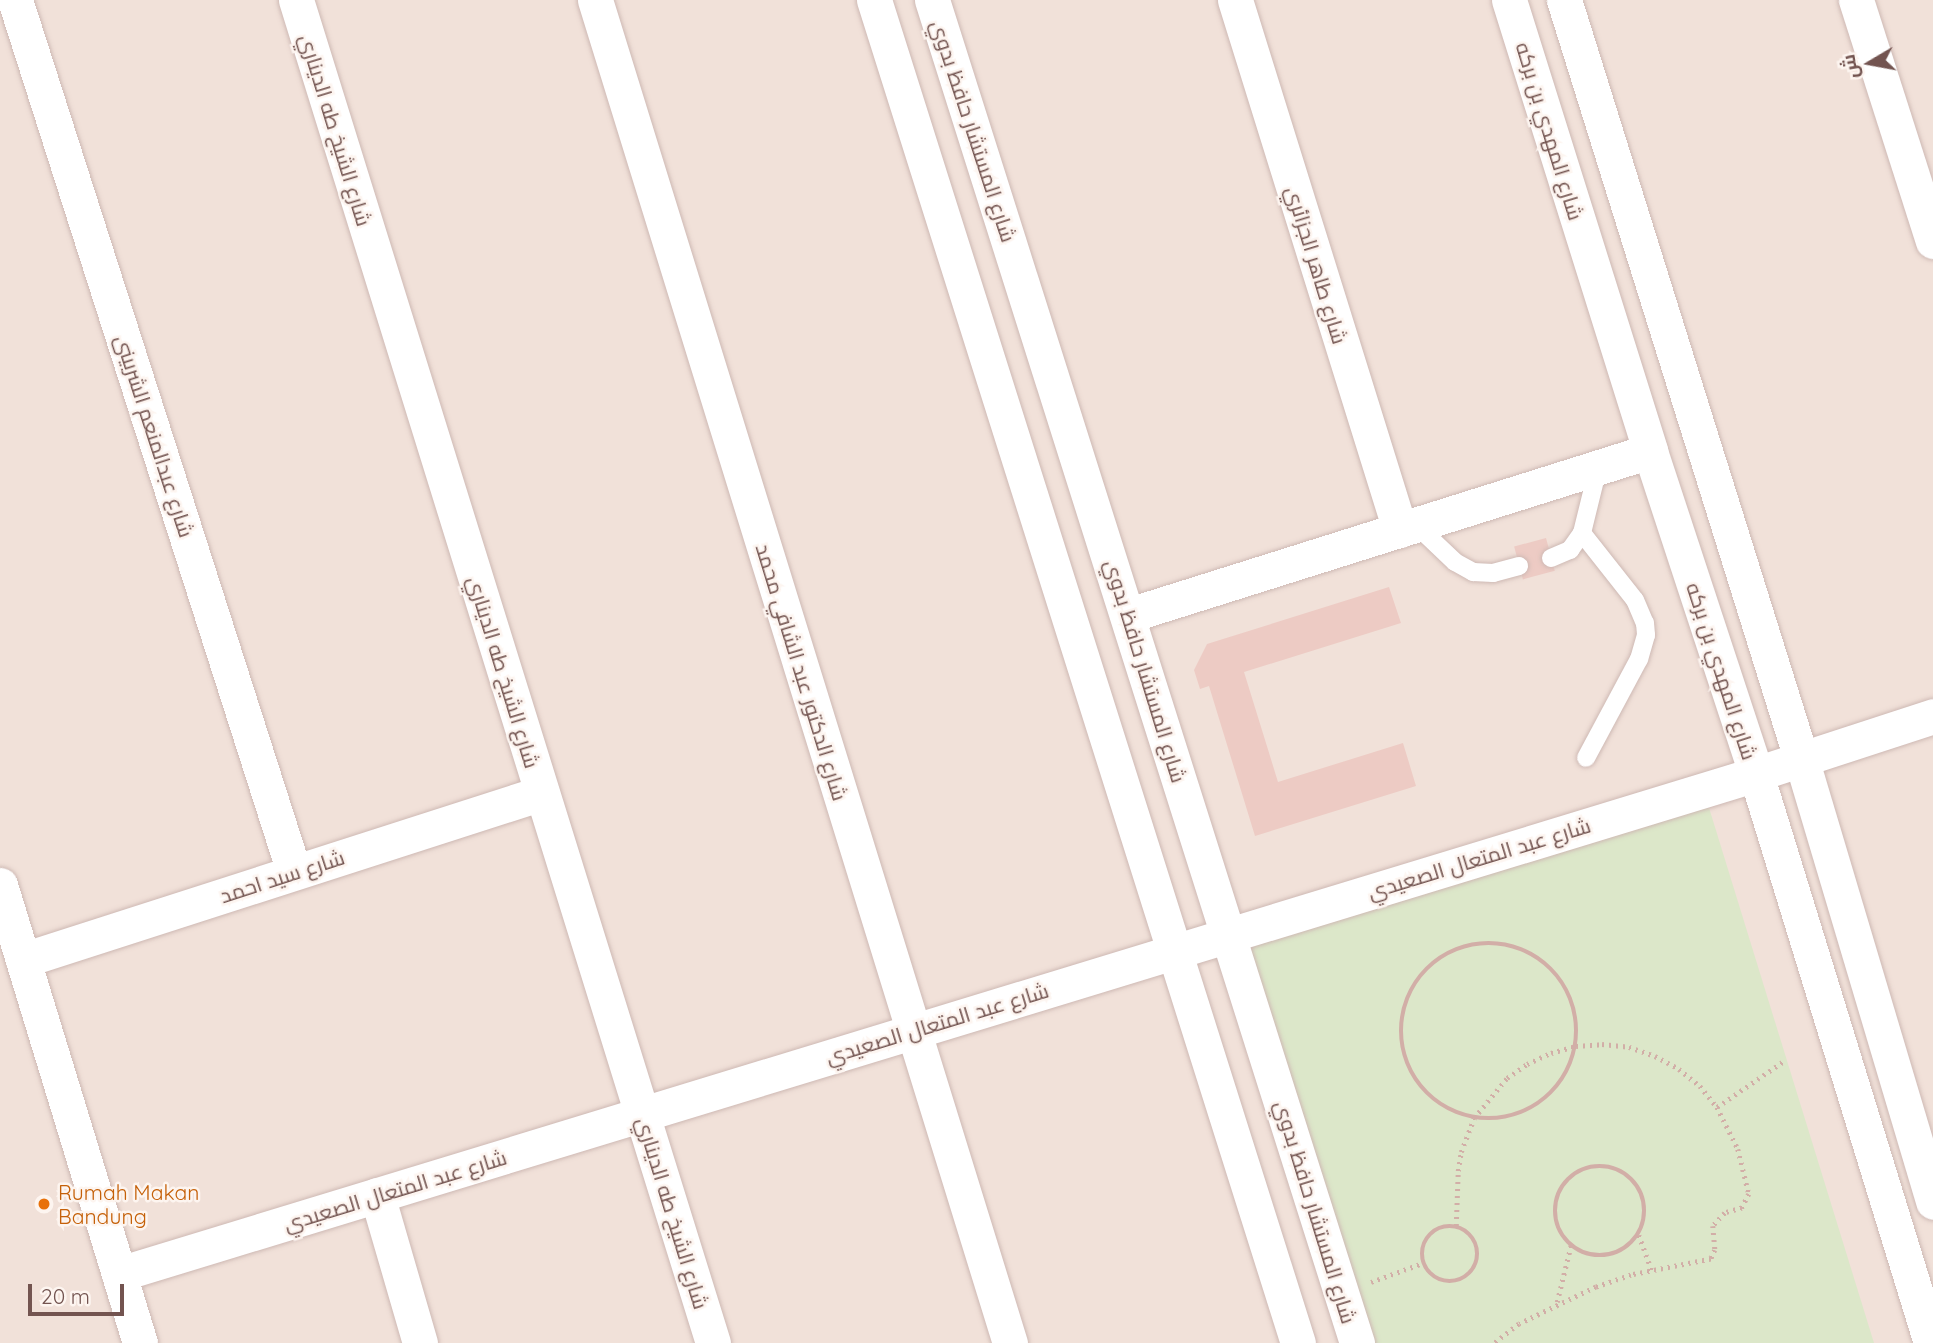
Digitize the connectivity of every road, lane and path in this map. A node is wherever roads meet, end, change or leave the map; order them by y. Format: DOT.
graph roads {
  1 [pos="15,0"];
  2 [pos="296,0"];
  3 [pos="595,0"];
  4 [pos="874,0"];
  5 [pos="932,0"];
  6 [pos="1234,0"];
  7 [pos="1509,0"];
  8 [pos="1564,0"];
  9 [pos="1856,0"];
  10 [pos="1933,241"];
  11 [pos="1650,451"];
  12 [pos="1598,468"];
  13 [pos="1408,527"];
  14 [pos="1582,533"];
  15 [pos="1551,558"];
  16 [pos="1519,566"];
  17 [pos="1129,615"];
  18 [pos="1933,716"];
  19 [pos="1586,758"];
  20 [pos="1801,758"];
  21 [pos="1756,774"];
  22 [pos="542,793"];
  23 [pos="294,872"];
  24 [pos="0,885"];
  25 [pos="1228,934"];
  26 [pos="1173,951"];
  27 [pos="23,960"];
  28 [pos="913,1031"];
  29 [pos="1576,1046"];
  30 [pos="1784,1060"];
  31 [pos="1717,1107"];
  32 [pos="642,1114"];
  33 [pos="1474,1118"];
  34 [pos="377,1195"];
  35 [pos="1933,1202"];
  36 [pos="1455,1226"];
  37 [pos="1639,1234"];
  38 [pos="1571,1245"];
  39 [pos="1423,1263"];
  40 [pos="1652,1271"];
  41 [pos="119,1274"];
  42 [pos="1341,1293"];
  43 [pos="1557,1303"];
  44 [pos="140,1343"];
  45 [pos="421,1343"];
  46 [pos="713,1343"];
  47 [pos="1010,1343"];
  48 [pos="1298,1343"];
  49 [pos="1357,1343"];
  50 [pos="1495,1343"];
  51 [pos="1931,1343"];
  1 -- 23 [label="street, شارع عبدالمنعم الشربينى"];
  2 -- 22 [label="street, شارع الشيخ طه الديناري"];
  3 -- 28 [label="street, شارع الدكتور عبد الشافي محمد"];
  4 -- 26 [label="street"];
  5 -- 17 [label="street, شارع المستشار حافظ بدوي"];
  6 -- 13 [label="street, شارع طاهر الجزائري"];
  7 -- 11 [label="street, شارع المهدي بن بركه"];
  8 -- 20 [label="street"];
  9 -- 10 [label="street"];
  11 -- 12 [label="street"];
  11 -- 21 [label="street, شارع المهدي بن بركه"];
  12 -- 13 [label="street"];
  12 -- 14 [label="lane"];
  13 -- 16 [label="lane"];
  13 -- 17 [label="street"];
  14 -- 15 [label="lane"];
  14 -- 19 [label="lane"];
  17 -- 25 [label="street, شارع المستشار حافظ بدوي"];
  18 -- 20 [label="street, شارع عبد المتعال الصعيدي"];
  20 -- 21 [label="street, شارع عبد المتعال الصعيدي"];
  20 -- 35 [label="street"];
  21 -- 25 [label="street, شارع عبد المتعال الصعيدي"];
  21 -- 51 [label="street, شارع المهدي بن بركه"];
  22 -- 23 [label="street, شارع سيد احمد"];
  22 -- 32 [label="street, شارع الشيخ طه الديناري"];
  23 -- 27 [label="street, شارع سيد احمد"];
  24 -- 27 [label="street"];
  25 -- 26 [label="street, شارع عبد المتعال الصعيدي"];
  25 -- 42 [label="street, شارع المستشار حافظ بدوي"];
  26 -- 28 [label="street, شارع عبد المتعال الصعيدي"];
  26 -- 48 [label="street"];
  27 -- 41 [label="street"];
  28 -- 32 [label="street, شارع عبد المتعال الصعيدي"];
  28 -- 47 [label="street, شارع الدكتور عبد الشافي محمد"];
  29 -- 31 [label="path"];
  29 -- 33 [label="path"];
  29 -- 33 [label="path"];
  29 -- 33 [label="path"];
  30 -- 31 [label="path"];
  31 -- 40 [label="path"];
  32 -- 34 [label="street, شارع عبد المتعال الصعيدي"];
  32 -- 46 [label="street, شارع الشيخ طه الديناري"];
  33 -- 36 [label="path"];
  34 -- 41 [label="street, شارع عبد المتعال الصعيدي"];
  34 -- 45 [label="street"];
  36 -- 39 [label="path"];
  36 -- 39 [label="path"];
  37 -- 38 [label="path"];
  37 -- 38 [label="path"];
  37 -- 40 [label="path"];
  38 -- 43 [label="path"];
  39 -- 42 [label="path"];
  40 -- 43 [label="path"];
  41 -- 44 [label="street"];
  42 -- 49 [label="street, شارع المستشار حافظ بدوي"];
  43 -- 50 [label="path"];
}
